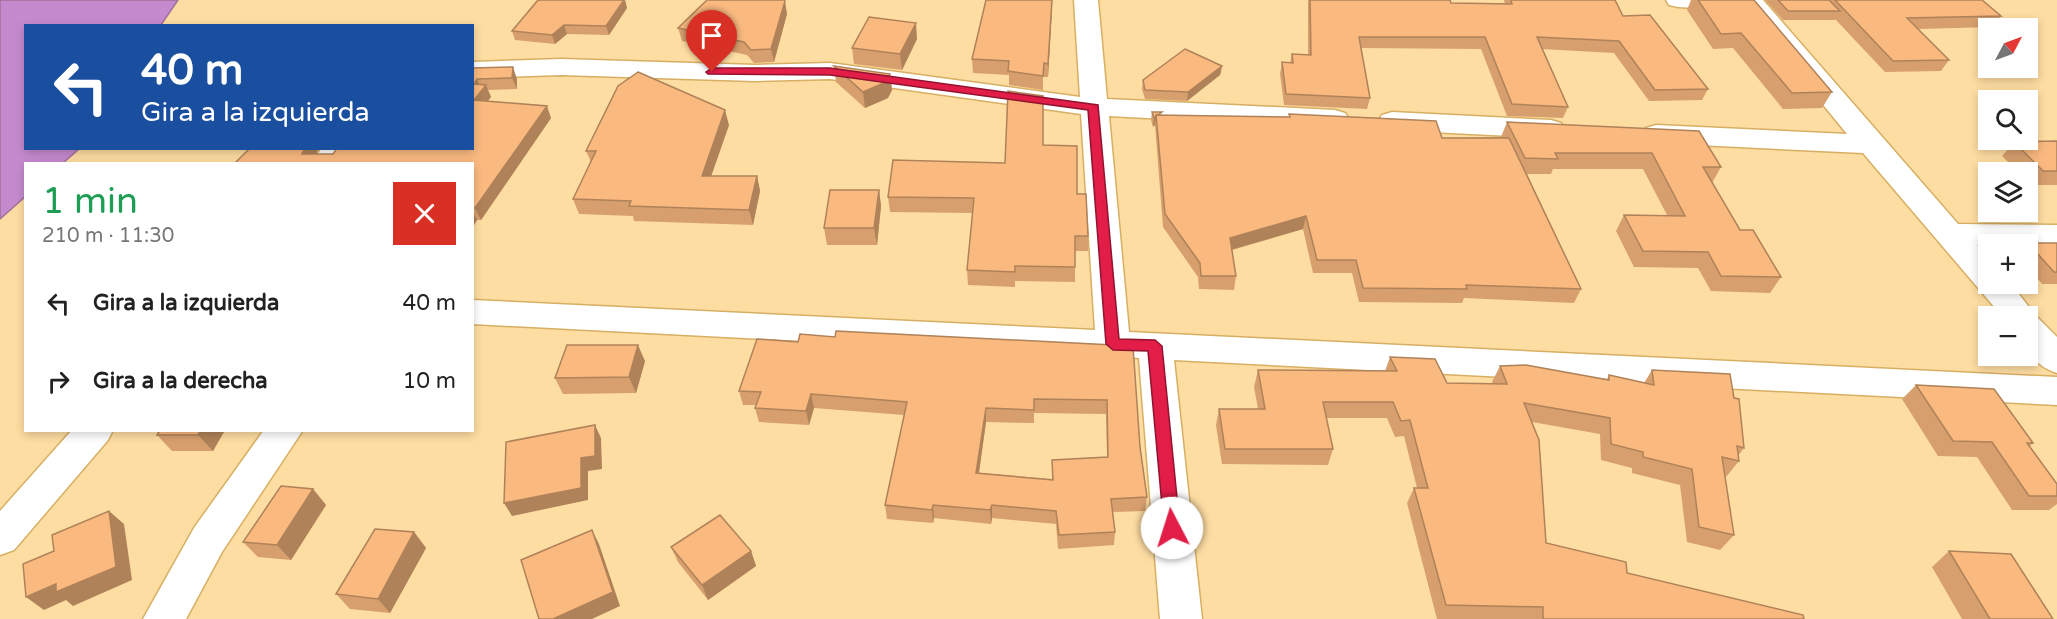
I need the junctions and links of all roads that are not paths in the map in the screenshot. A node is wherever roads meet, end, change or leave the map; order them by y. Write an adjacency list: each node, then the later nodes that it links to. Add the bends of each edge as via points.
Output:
1 (1085, 0): 5 (street)
2 (1678, 0): 3 (street)
3 (1751, 2): 8 (street)
4 (474, 70): 5 (street, via 561,67 755,73 830,71)
5 (1094, 107): 6 (street); 16 (street)
6 (1572, 130)
7 (1632, 133): 8 (street)
8 (1871, 144): 9 (street)
9 (1951, 234): 10 (street); 11 (street)
10 (2057, 236)
11 (1978, 266)
12 (2001, 294): 13 (street)
13 (2011, 306)
14 (474, 312): 16 (street)
15 (2038, 338): 18 (street)
16 (1113, 344): 17 (street)
17 (1155, 346): 19 (street); 24 (street)
18 (2057, 360)
19 (2057, 391)
20 (93, 432): 22 (street)
21 (284, 432): 23 (street, via 208,540)
22 (0, 537)
23 (164, 619)
24 (1180, 619)

